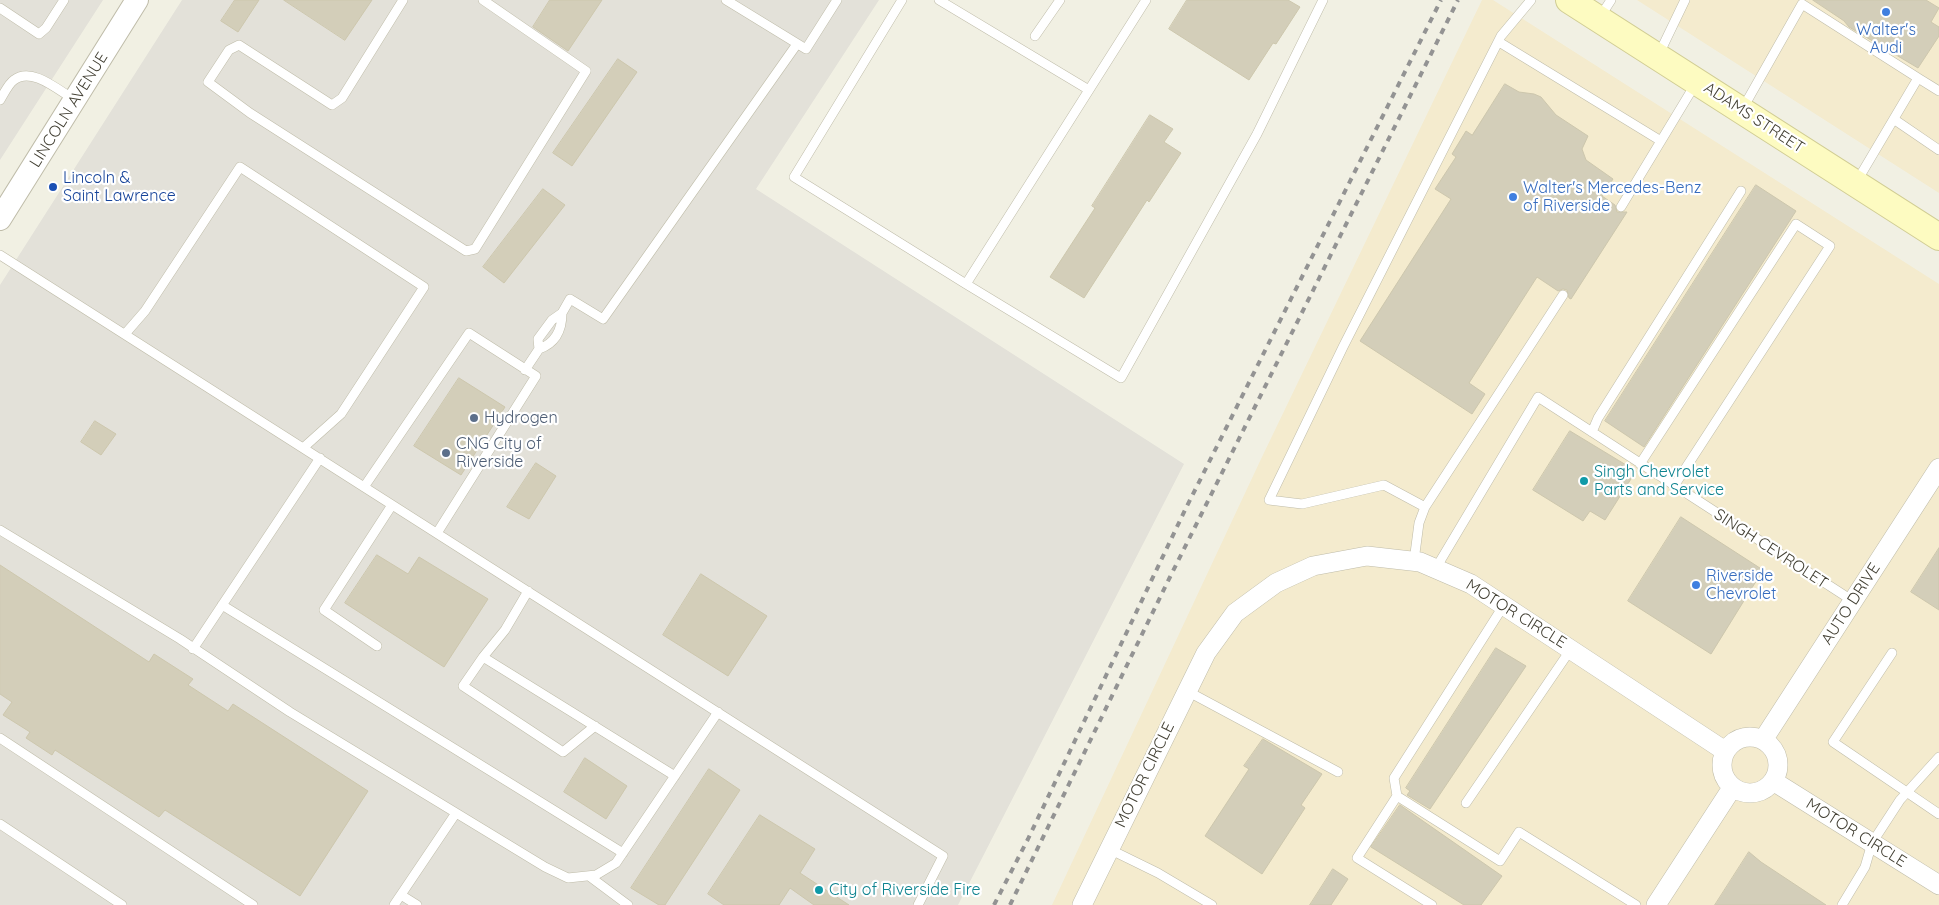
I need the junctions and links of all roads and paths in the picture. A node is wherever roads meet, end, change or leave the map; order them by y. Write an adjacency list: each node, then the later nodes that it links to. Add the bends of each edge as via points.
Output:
1 (64, 0): 15 (lane, via 39,34)
2 (137, 0): 26 (street, LINCOLN AVENUE)
3 (403, 0): 4 (lane, via 342,98 332,105 238,45 229,50 208,82 258,118 466,251 475,249 586,71)
4 (483, 0)
5 (726, 0): 19 (lane)
6 (837, 0): 19 (lane, via 806,50)
7 (902, 0): 37 (lane, via 794,177)
8 (939, 0): 23 (lane)
9 (1060, 0): 17 (lane)
10 (1146, 0): 23 (lane)
11 (1323, 0): 37 (lane, via 1257,134 1121,378)
12 (1530, 0): 18 (lane)
13 (1569, 0): 16 (main road, ADAMS STREET)
14 (1685, 0): 20 (lane)
15 (0, 8)
16 (1605, 10): 20 (main road, ADAMS STREET)
17 (1035, 36)
18 (1499, 42): 29 (lane); 49 (lane, via 1343,347 1269,500 1302,504 1384,485)
19 (797, 44): 40 (lane, via 602,319 570,299 538,339 540,349)
20 (1658, 56): 22 (main road, ADAMS STREET)
21 (1918, 78): 24 (lane); 27 (lane, via 1802,4); 28 (lane)
22 (1697, 82): 27 (main road, ADAMS STREET); 29 (lane)
23 (1089, 90): 37 (lane)
24 (1939, 91)
25 (0, 100): 26 (lane, via 13,80 24,75 36,77)
26 (75, 100): 34 (street, LINCOLN AVENUE)
27 (1742, 110): 31 (main road, ADAMS STREET)
28 (1894, 120): 30 (lane); 31 (lane)
29 (1661, 141): 33 (lane)
30 (1939, 150)
31 (1856, 184): 35 (main road, ADAMS STREET)
32 (1741, 191): 41 (lane)
33 (1621, 206)
34 (0, 219)
35 (1939, 237)
36 (0, 255): 39 (lane)
37 (966, 284)
38 (1563, 295): 49 (lane)
39 (125, 334): 42 (lane); 42 (lane, via 145,311 240,167 424,287 341,414)
40 (525, 370): 47 (lane, via 469,333); 51 (lane, via 536,376)
41 (1592, 432): 44 (lane, SINGH CEVROLET); 53 (lane, SINGH CEVROLET, via 1538,397)
42 (303, 448): 43 (lane)
43 (320, 458): 47 (lane); 56 (lane)
44 (1640, 464): 46 (lane, SINGH CEVROLET); 46 (lane, via 1796,224 1830,246)
45 (1939, 468): 55 (street, AUTO DRIVE)
46 (1674, 486): 55 (lane, SINGH CEVROLET)
47 (364, 487): 48 (lane)
48 (392, 505): 51 (lane); 58 (lane, via 324,610)
49 (1425, 507): 52 (lane, via 1419,523)
50 (0, 530): 59 (lane)
51 (437, 533): 54 (lane)
52 (1414, 561): 53 (street, MOTOR CIRCLE); 63 (street, MOTOR CIRCLE, via 1367,556 1313,566 1276,583 1235,613 1206,653)
53 (1436, 568): 57 (street, MOTOR CIRCLE, via 1471,584)
54 (528, 591): 62 (lane, via 505,630); 64 (lane)
55 (1853, 601): 67 (street, AUTO DRIVE)
56 (222, 605): 59 (lane); 82 (lane)
57 (1504, 605): 60 (street, MOTOR CIRCLE); 75 (lane, via 1394,778)
58 (377, 646)
59 (193, 649): 77 (lane)
60 (1571, 649): 68 (street, MOTOR CIRCLE); 76 (lane)
61 (1892, 653): 74 (lane, via 1833,742)
62 (483, 657): 65 (lane); 65 (lane, via 463,686 563,752)
63 (1187, 690): 70 (lane); 81 (street, MOTOR CIRCLE)
64 (718, 712): 71 (lane); 91 (lane, via 943,856)
65 (595, 726): 71 (lane)
66 (0, 738): 87 (lane)
67 (1763, 740): 68 (street, via 1755,737 1738,739); 72 (street, via 1776,754 1777,773)
68 (1725, 751): 73 (street, via 1723,774)
69 (1939, 757): 74 (lane)
70 (1338, 772)
71 (675, 776): 82 (lane)
72 (1773, 781): 73 (street, via 1759,792); 80 (street, MOTOR CIRCLE)
73 (1732, 788): 96 (street)
74 (1906, 794): 78 (lane); 80 (lane)
75 (1396, 796): 94 (lane, via 1357,858); 95 (lane, via 1500,861 1519,832)
76 (1466, 803)
77 (456, 813): 83 (lane, via 568,878); 85 (lane)
78 (1939, 814)
79 (0, 824): 86 (lane)
80 (1872, 843): 84 (street, MOTOR CIRCLE); 97 (lane, via 1866,867)
81 (1109, 849): 92 (street, MOTOR CIRCLE); 93 (lane)
82 (623, 853): 83 (lane, via 616,863)
83 (589, 876): 90 (lane)
84 (1939, 885)
85 (401, 895): 88 (lane); 89 (lane)
86 (122, 905)
87 (252, 905)
88 (394, 905)
89 (417, 905)
90 (628, 905)
91 (918, 905)
92 (1082, 905)
93 (1212, 905)
94 (1432, 905)
95 (1636, 905)
96 (1656, 905)
97 (1842, 905)

